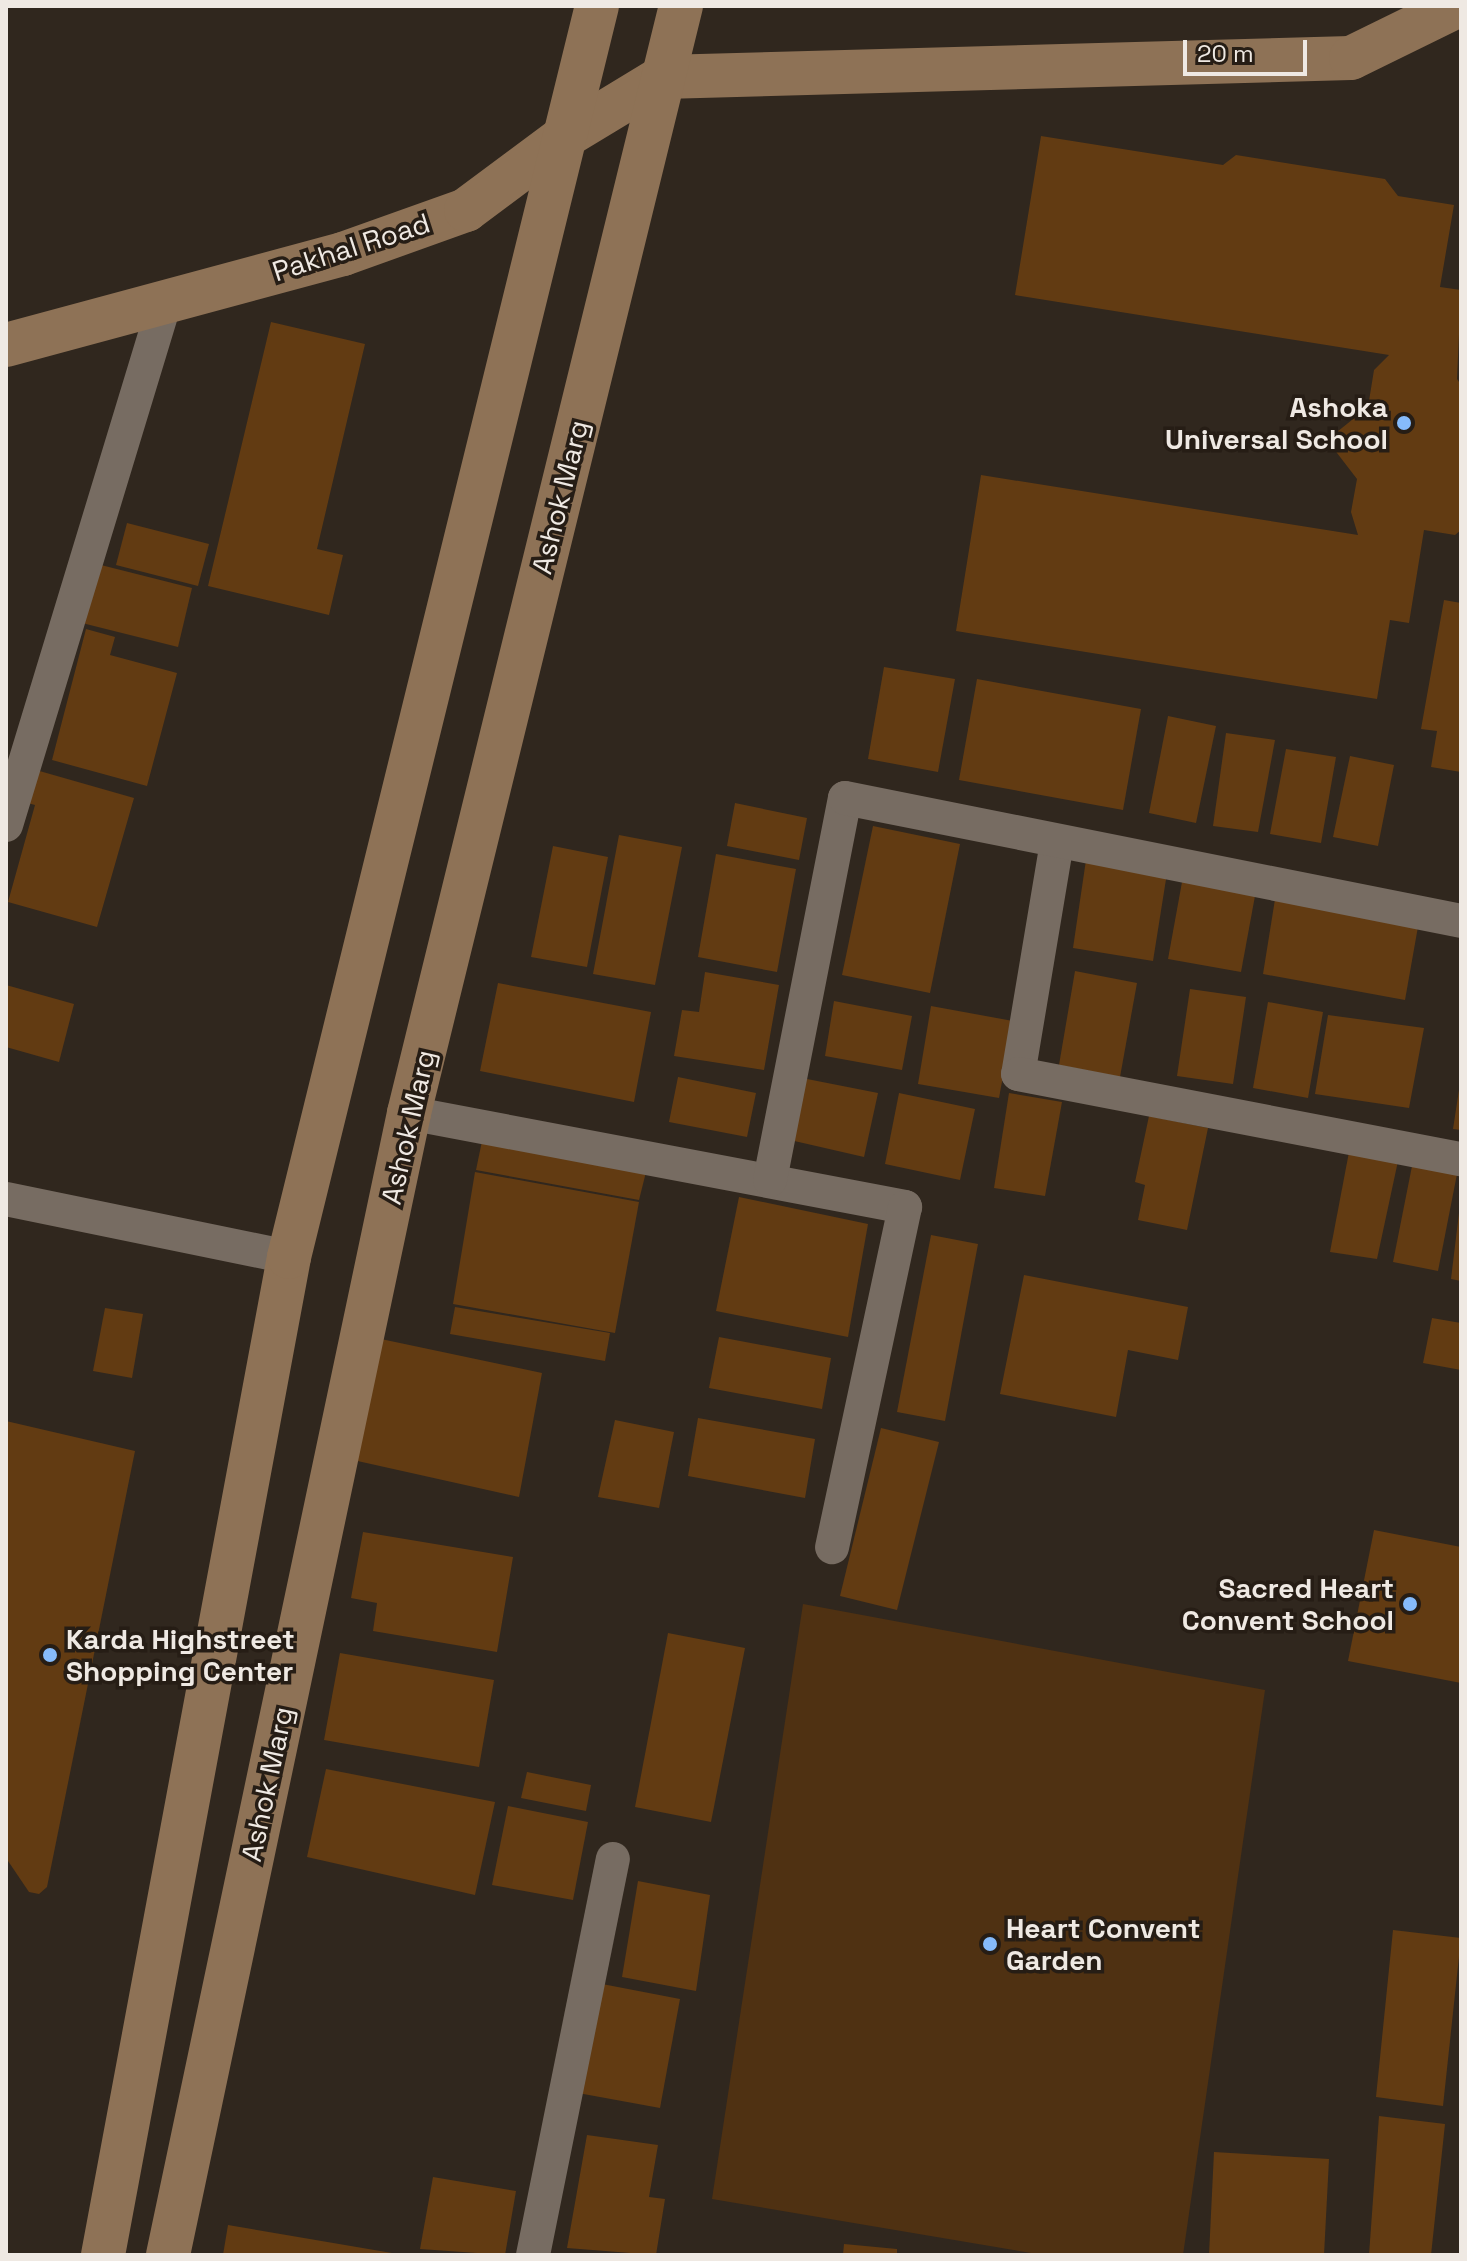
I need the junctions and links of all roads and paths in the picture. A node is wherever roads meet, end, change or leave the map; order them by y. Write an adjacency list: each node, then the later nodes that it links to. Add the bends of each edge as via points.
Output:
1 (597, 6): 5 (street)
2 (681, 6): 4 (street, Ashok Marg)
3 (1442, 10): 4 (street, via 1351,58)
4 (663, 77): 5 (street, Pakhal Road); 11 (street, Ashok Marg)
5 (564, 137): 6 (street, Pakhal Road, via 466,210 343,254); 15 (street)
6 (165, 302): 7 (street, Pakhal Road); 8 (street)
7 (6, 345)
8 (6, 825)
9 (1057, 842): 10 (street); 12 (street, via 1018,1074); 13 (street, via 845,798)
10 (1461, 921)
11 (409, 1113): 13 (street); 19 (street, Ashok Marg)
12 (1461, 1159)
13 (770, 1180): 16 (street, via 905,1207)
14 (6, 1199): 15 (street)
15 (289, 1257): 18 (street)
16 (832, 1547)
17 (613, 1859): 20 (street)
18 (103, 2255)
19 (168, 2255)
20 (533, 2255)

